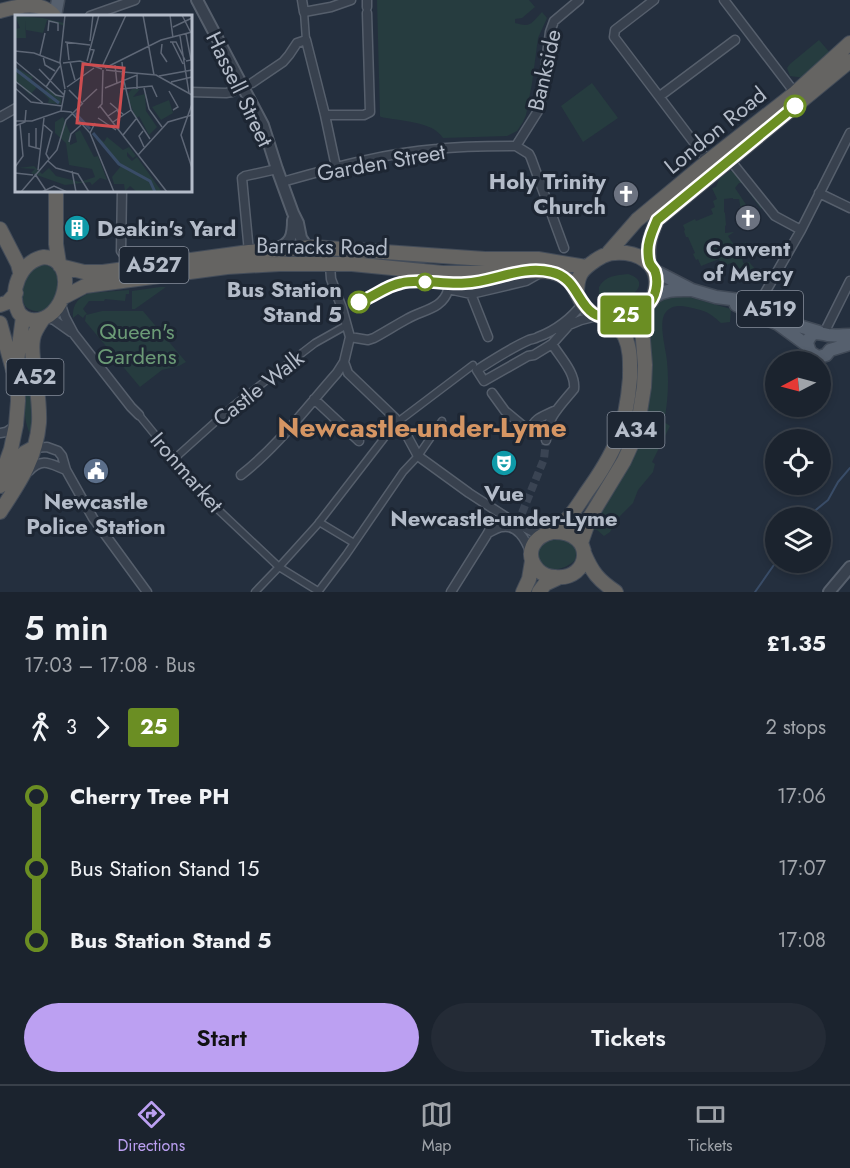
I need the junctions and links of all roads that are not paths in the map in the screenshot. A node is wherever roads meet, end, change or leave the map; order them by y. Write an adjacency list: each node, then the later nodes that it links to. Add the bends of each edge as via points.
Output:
1 (135, 0): 12 (street)
2 (197, 0): 18 (street, Hassell Street)
3 (302, 0): 11 (street)
4 (351, 0): 11 (street)
5 (579, 0): 26 (street, Bankside, via 554,21 538,111)
6 (654, 0): 21 (street, via 613,31 616,41)
7 (724, 0): 20 (street)
8 (367, 6): 23 (street, via 370,112)
9 (51, 8): 10 (highway, via 26,5)
10 (0, 11)
11 (304, 12): 13 (street)
12 (93, 15)
13 (306, 40): 17 (street, via 297,43 283,62); 23 (street)
14 (735, 40): 21 (street)
15 (850, 43): 20 (highway, London Road)
16 (850, 61): 27 (highway, London Road / A34)
17 (252, 82): 18 (street)
18 (242, 88): 19 (street, via 232,92); 30 (street, Hassell Street, via 262,125)
19 (192, 92)
20 (795, 93): 28 (highway, London Road)
21 (660, 96): 28 (street)
22 (15, 109): 24 (street)
23 (325, 115): 29 (street)
24 (0, 117)
25 (850, 133): 34 (street)
26 (516, 146): 29 (street, Garden Street, via 438,148); 41 (street, via 531,158 561,226)
27 (730, 160): 38 (street, via 775,216); 49 (highway, London Road / A34, via 657,220 649,237)
28 (708, 161): 44 (highway, London Road, via 637,220)
29 (336, 167): 31 (street, Garden Street)
30 (277, 169): 31 (street, Hassell Street); 43 (street, via 242,178)
31 (282, 182): 36 (street, Hassell Street)
32 (56, 192): 46 (highway)
33 (122, 192): 45 (street, via 121,251)
34 (819, 193): 35 (street); 38 (street)
35 (850, 208)
36 (293, 213): 39 (street, Hassell Street, via 301,238); 42 (street, Hassell Street, via 290,240)
37 (0, 229): 51 (highway)
38 (801, 230): 62 (street)
39 (310, 247): 40 (highway, Barracks Road / A527); 42 (highway, Barracks Road / A527)
40 (329, 248): 47 (highway); 48 (highway, Barracks Road / A527, via 538,259)
41 (564, 248)
42 (275, 249): 43 (highway, Barracks Road / A527)
43 (249, 252): 45 (highway, Barracks Road / A527)
44 (609, 252): 48 (highway); 49 (highway, via 642,257)
45 (130, 263): 46 (highway, Barracks Road / A527, via 103,272 84,272)
46 (60, 264): 51 (highway, via 48,257 36,258); 60 (highway, via 65,285)
47 (330, 265): 52 (highway, Barracks Road / A527); 60 (highway, Barracks Road / A527, via 254,265 198,271 84,286); 69 (street)
48 (586, 267): 59 (highway, via 579,277)
49 (652, 267): 55 (main road, A519); 61 (highway, A34, via 656,287)
50 (544, 271): 52 (highway, Barracks Road / A527); 57 (street, via 526,281); 59 (highway, Barracks Road / A527, via 568,279)
51 (20, 272): 56 (highway)
52 (443, 273): 54 (street)
53 (850, 281): 70 (street)
54 (448, 289): 57 (street); 73 (street, via 438,305 374,338)
55 (692, 290): 58 (main road, A519); 61 (main road, A519, via 668,290)
56 (16, 293): 63 (highway); 65 (highway)
57 (471, 294): 74 (street)
58 (716, 297): 62 (main road, A519); 77 (main road, A519, via 778,324)
59 (580, 299): 66 (highway, A34); 75 (street, via 574,314 562,324 477,370 484,381)
60 (61, 300): 67 (highway); 71 (street, Ironmarket)
61 (650, 302): 66 (highway, via 631,314); 108 (highway, A34, via 643,315 645,376 634,439 590,517)
62 (758, 304): 70 (main road, A519, via 799,326)
63 (0, 305)
64 (0, 316): 65 (highway)
65 (22, 317): 67 (highway); 81 (highway, A52)
66 (604, 317): 75 (street, via 569,325); 106 (highway, A34, via 625,337 629,356 625,417 607,462 568,519)
67 (45, 318): 71 (street, Ironmarket); 92 (highway, A52, via 32,341)
68 (0, 323): 81 (highway, A52)
69 (347, 325): 73 (street); 95 (street, Castle Walk, via 315,343 233,406)
70 (823, 333): 72 (main road, A519); 77 (main road, A519, via 810,337); 78 (main road, A519, via 831,342)
71 (74, 334): 85 (street, Ironmarket)
72 (850, 335)
73 (350, 337): 79 (street)
74 (488, 337)
75 (552, 344): 84 (street, via 575,384)
76 (850, 344): 78 (main road, A519)
77 (808, 346): 78 (main road, A519, via 818,357)
78 (830, 350)
79 (344, 362): 83 (street); 88 (street, via 348,373)
80 (473, 365): 88 (street)
81 (17, 386): 86 (highway, A52)
82 (489, 389): 84 (street, via 505,411 528,430 543,415)
83 (314, 399): 91 (street); 97 (street, via 280,439)
84 (555, 411): 90 (street)
85 (139, 415): 95 (street, Ironmarket)
86 (17, 420): 89 (street); 92 (highway); 93 (highway, A52)
87 (442, 421): 94 (street)
88 (398, 422): 94 (street); 104 (street)
89 (0, 435): 93 (street)
90 (546, 440)
91 (359, 441)
92 (40, 444): 96 (street, via 58,451); 96 (street, via 39,455); 98 (highway, A52); 100 (highway, via 24,453 9,480)
93 (11, 449): 99 (highway, A52)
94 (421, 458): 103 (street); 107 (street, via 403,472)
95 (174, 459): 110 (street, Ironmarket, via 209,501)
96 (66, 470): 98 (street, via 42,462); 114 (street, via 93,518)
97 (241, 475)
98 (23, 476): 101 (highway, A52)
99 (0, 480)
100 (0, 486)
101 (0, 513)
102 (522, 513): 103 (street)
103 (514, 521): 105 (street, via 497,520); 106 (street, via 535,533)
104 (318, 523): 107 (street); 110 (street)
105 (488, 533): 109 (street, via 511,527 525,538); 117 (street)
106 (549, 533): 108 (highway, via 571,534); 109 (highway, via 532,546)
107 (354, 543): 116 (street)
108 (583, 548): 112 (highway, via 580,569); 113 (highway)
109 (532, 558): 112 (highway, via 540,572); 118 (highway)
110 (279, 567): 115 (street); 116 (street, Ironmarket)
111 (850, 567): 121 (street)
112 (563, 577): 113 (highway, via 581,575); 119 (highway, via 545,584)
113 (599, 580): 120 (highway)
114 (147, 592)
115 (255, 592)
116 (318, 592)
117 (450, 592)
118 (523, 592)
119 (539, 592)
120 (616, 592)
121 (829, 592)

